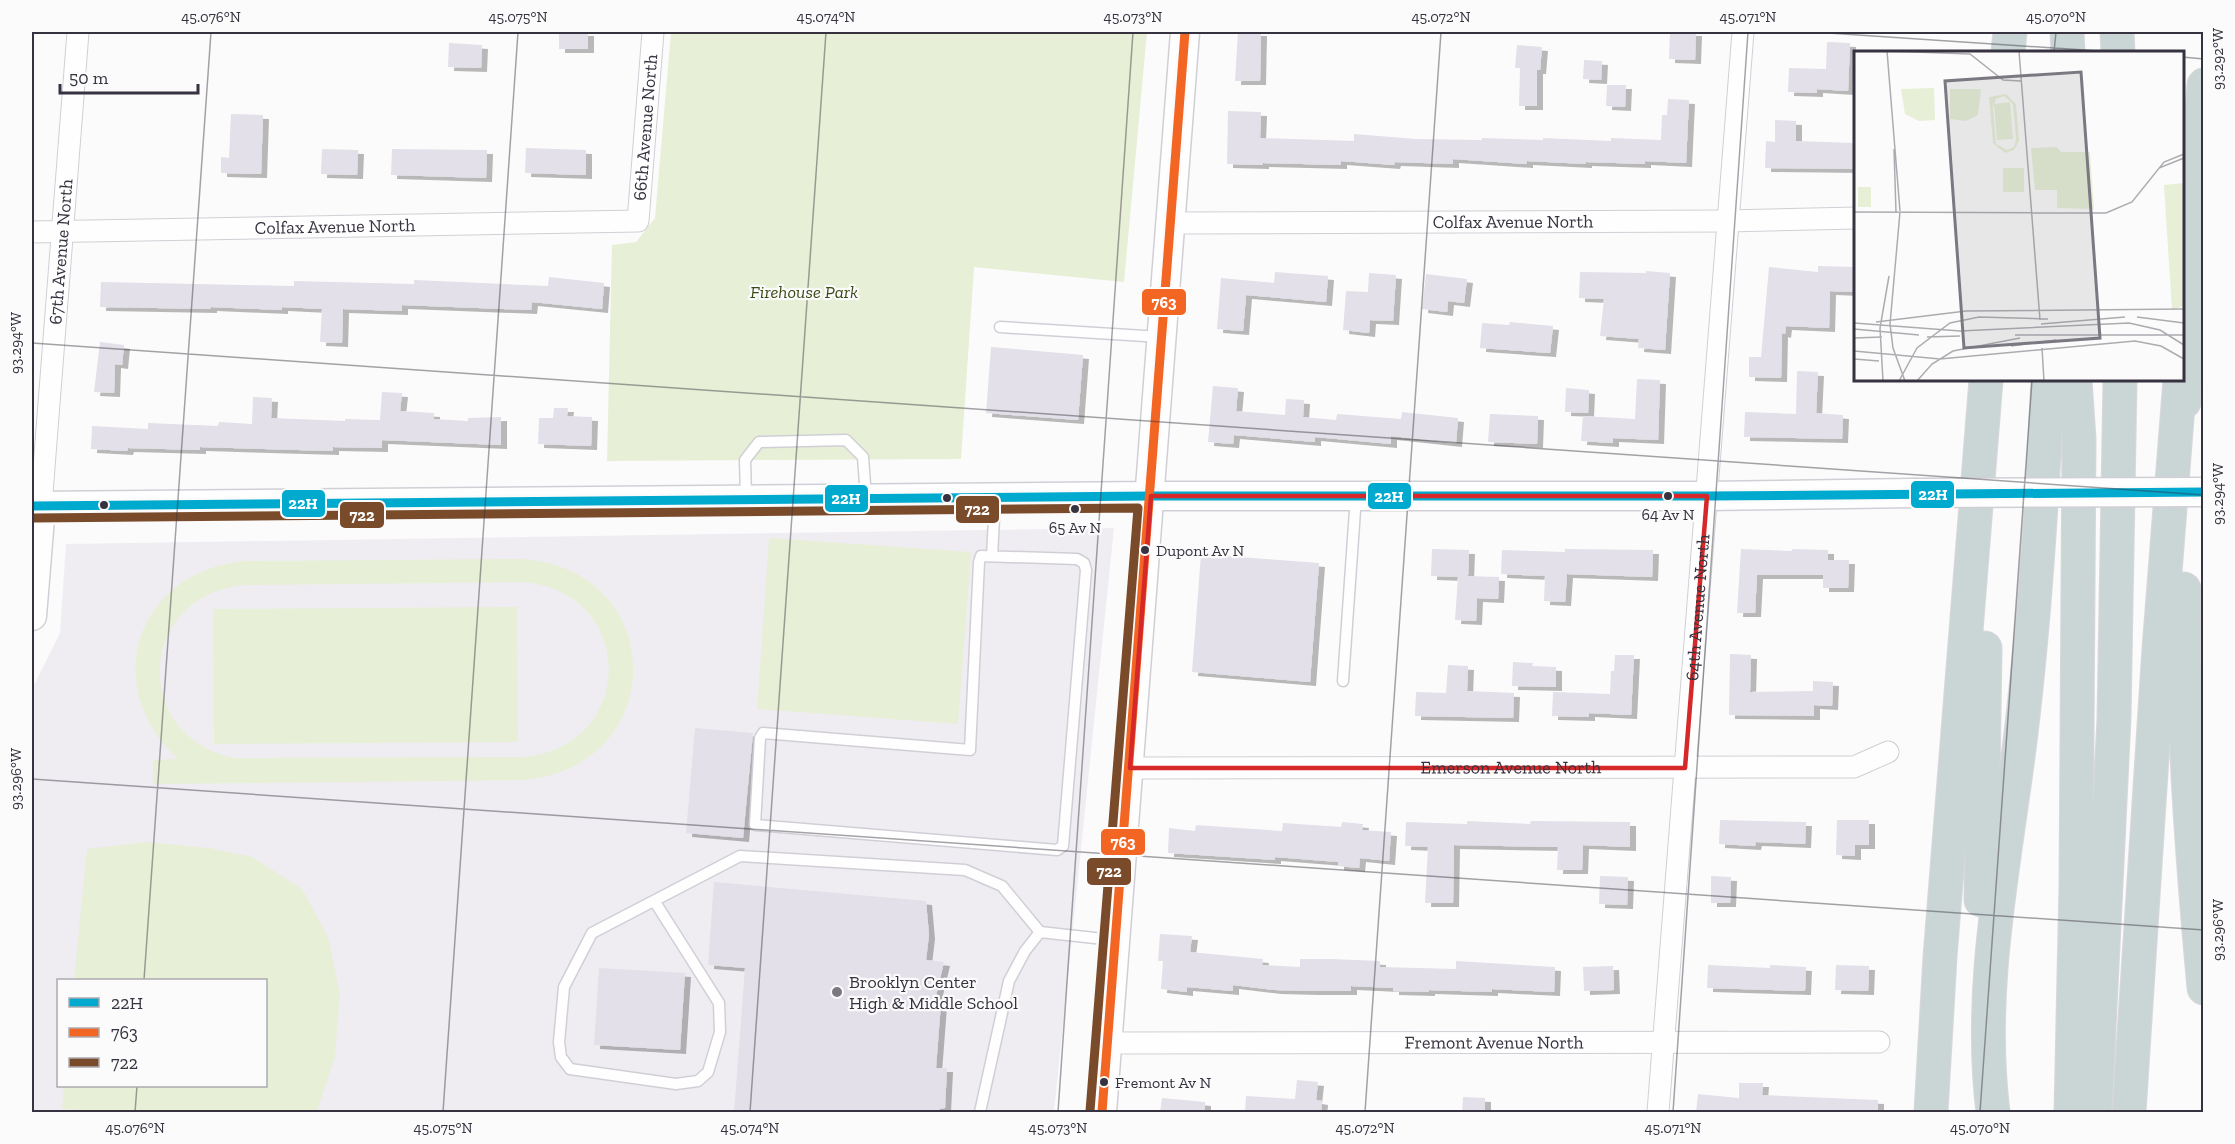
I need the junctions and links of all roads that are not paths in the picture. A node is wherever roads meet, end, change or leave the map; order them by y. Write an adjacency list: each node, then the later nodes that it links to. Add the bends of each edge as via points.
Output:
1 (78, 32): 16 (street, 67th Avenue North)
2 (653, 32): 13 (street, 66th Avenue North)
3 (1185, 32): 15 (street)
4 (1743, 32): 14 (street, 64th Avenue North)
5 (2010, 32): 8 (highway)
6 (2067, 32): 9 (highway)
7 (2117, 32): 10 (highway)
8 (2008, 51)
9 (2067, 51)
10 (2118, 51)
11 (2204, 85): 20 (highway)
12 (1854, 218): 14 (street, Colfax Avenue North)
13 (638, 221): 16 (street, Colfax Avenue North)
14 (1728, 221): 15 (street, Colfax Avenue North); 30 (street, 64th Avenue North)
15 (1171, 223): 19 (street)
16 (62, 231): 17 (street, Colfax Avenue North); 34 (street, 67th Avenue North)
17 (32, 232)
18 (1000, 327): 19 (lane)
19 (1162, 337): 28 (street)
20 (2184, 338): 45 (highway, via 2185,706)
21 (1986, 381): 53 (highway)
22 (1994, 381): 49 (highway, via 1981,839 1982,1003)
23 (2048, 381): 49 (highway, via 2035,606 1990,971)
24 (2075, 381): 54 (highway, via 2079,439)
25 (2120, 381): 55 (highway, via 2114,708)
26 (2180, 381): 44 (highway)
27 (2204, 492): 30 (street, bridge)
28 (1151, 495): 29 (street); 31 (street); 39 (street)
29 (1356, 496): 30 (street); 37 (lane)
30 (1707, 496): 40 (street, 64th Avenue North)
31 (995, 497): 32 (street); 35 (lane)
32 (866, 498): 33 (street); 33 (lane, via 863,457 846,440 759,442 745,460)
33 (746, 500): 34 (street)
34 (36, 506): 36 (street, 67th Avenue North)
35 (992, 556): 35 (lane, via 981,556 979,562 970,750 763,733 755,825 1057,850 1063,846 1086,570 1084,562 1077,559)
36 (32, 616)
37 (1343, 681)
38 (1888, 752): 40 (street, Emerson Avenue North, via 1854,767)
39 (1130, 768): 40 (street, Emerson Avenue North); 43 (street)
40 (1685, 768): 46 (street, 64th Avenue North)
41 (655, 902): 41 (lane, via 592,933 573,968 564,987 559,1042 561,1057 570,1069 676,1084 698,1080 708,1072 720,1032 719,1003); 42 (lane, via 741,856 965,870 1002,886)
42 (1040, 932): 43 (lane); 50 (lane, via 1024,951 1009,981)
43 (1116, 941): 48 (street)
44 (2139, 977): 56 (highway); 57 (highway)
45 (2204, 988)
46 (1663, 1042): 47 (street, Fremont Avenue North); 48 (street, Fremont Avenue North); 52 (street, 64th Avenue North)
47 (1879, 1042)
48 (1108, 1043): 51 (street)
49 (1991, 1097)
50 (980, 1113)
51 (1102, 1113)
52 (1658, 1113)
53 (1930, 1113)
54 (2071, 1113)
55 (2094, 1113)
56 (2129, 1113)
57 (2134, 1113)

